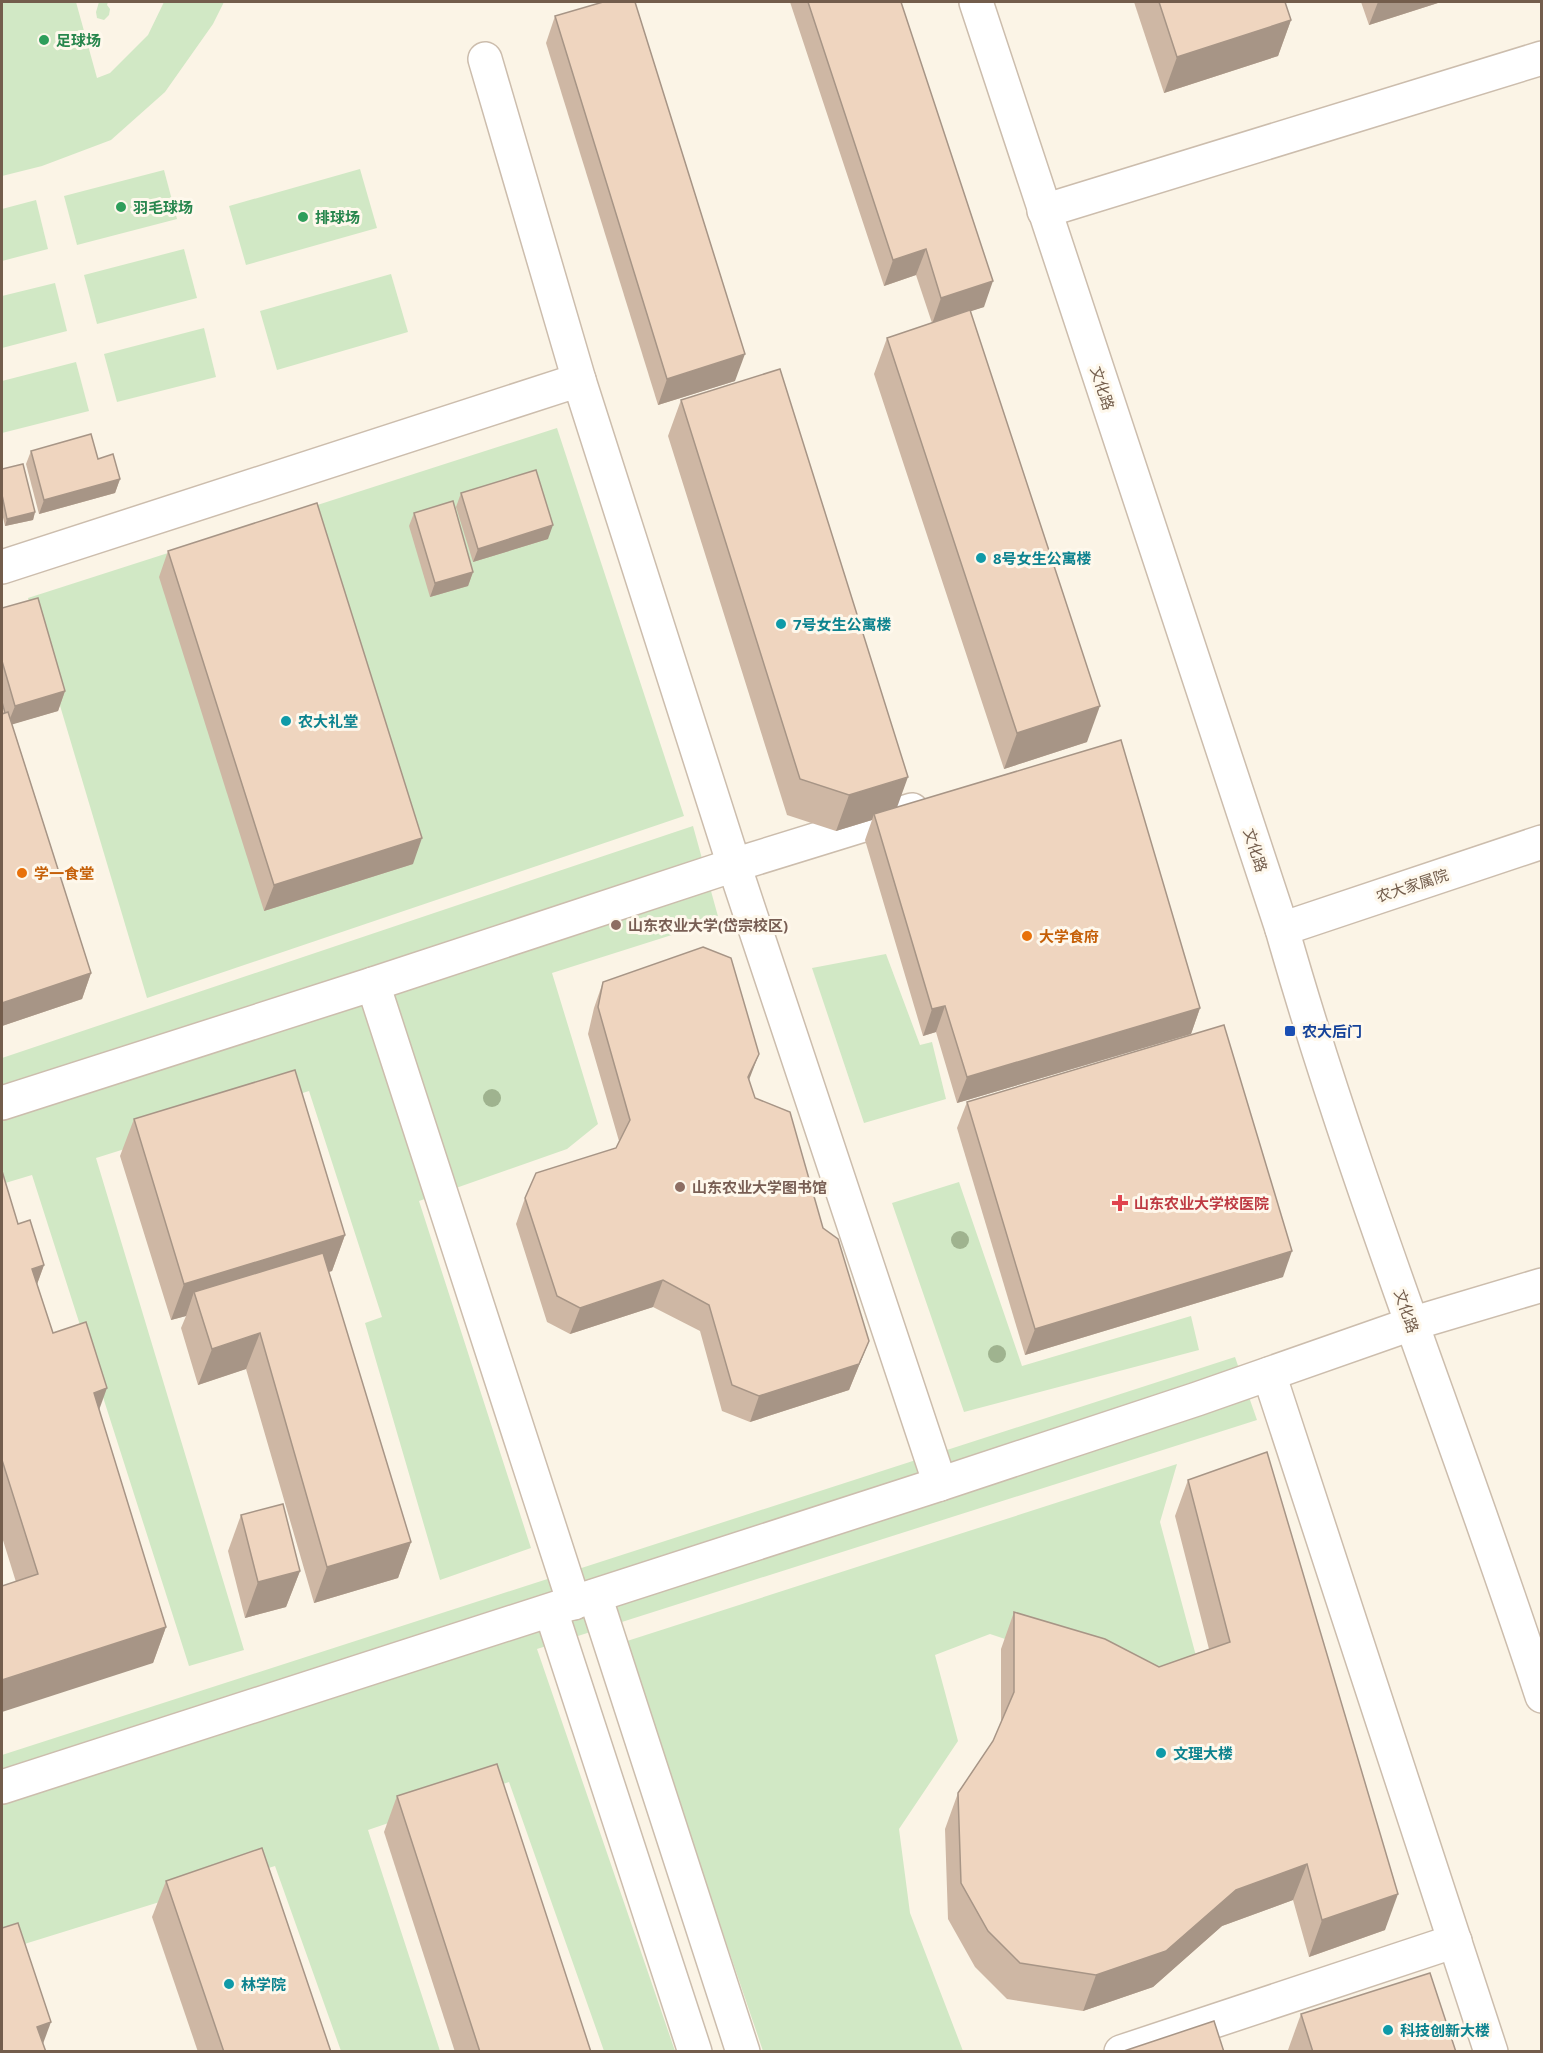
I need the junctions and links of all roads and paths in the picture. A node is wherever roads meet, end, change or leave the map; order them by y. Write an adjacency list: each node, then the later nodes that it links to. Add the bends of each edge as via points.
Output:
1 (976, 2): 4 (street, 文化路)
2 (1542, 58): 4 (street)
3 (485, 59): 5 (street)
4 (1044, 211): 10 (street, 文化路)
5 (579, 380): 6 (street); 9 (street)
6 (2, 567)
7 (938, 802): 9 (street)
8 (1542, 842): 10 (street, 农大家属院)
9 (734, 865): 11 (street); 16 (street)
10 (1282, 929): 14 (street, 文化路, via 1310,1026)
11 (373, 984): 12 (street); 17 (street)
12 (2, 1103)
13 (1542, 1285): 14 (street)
14 (1411, 1324): 15 (street); 18 (street, 文化路)
15 (1269, 1374): 16 (street); 20 (street)
16 (940, 1484): 17 (street)
17 (573, 1603): 19 (street); 21 (street); 22 (street)
18 (1542, 1696)
19 (2, 1787)
20 (1455, 1941): 23 (street); 24 (street)
21 (695, 2052)
22 (743, 2052)
23 (1120, 2052)
24 (1491, 2052)

